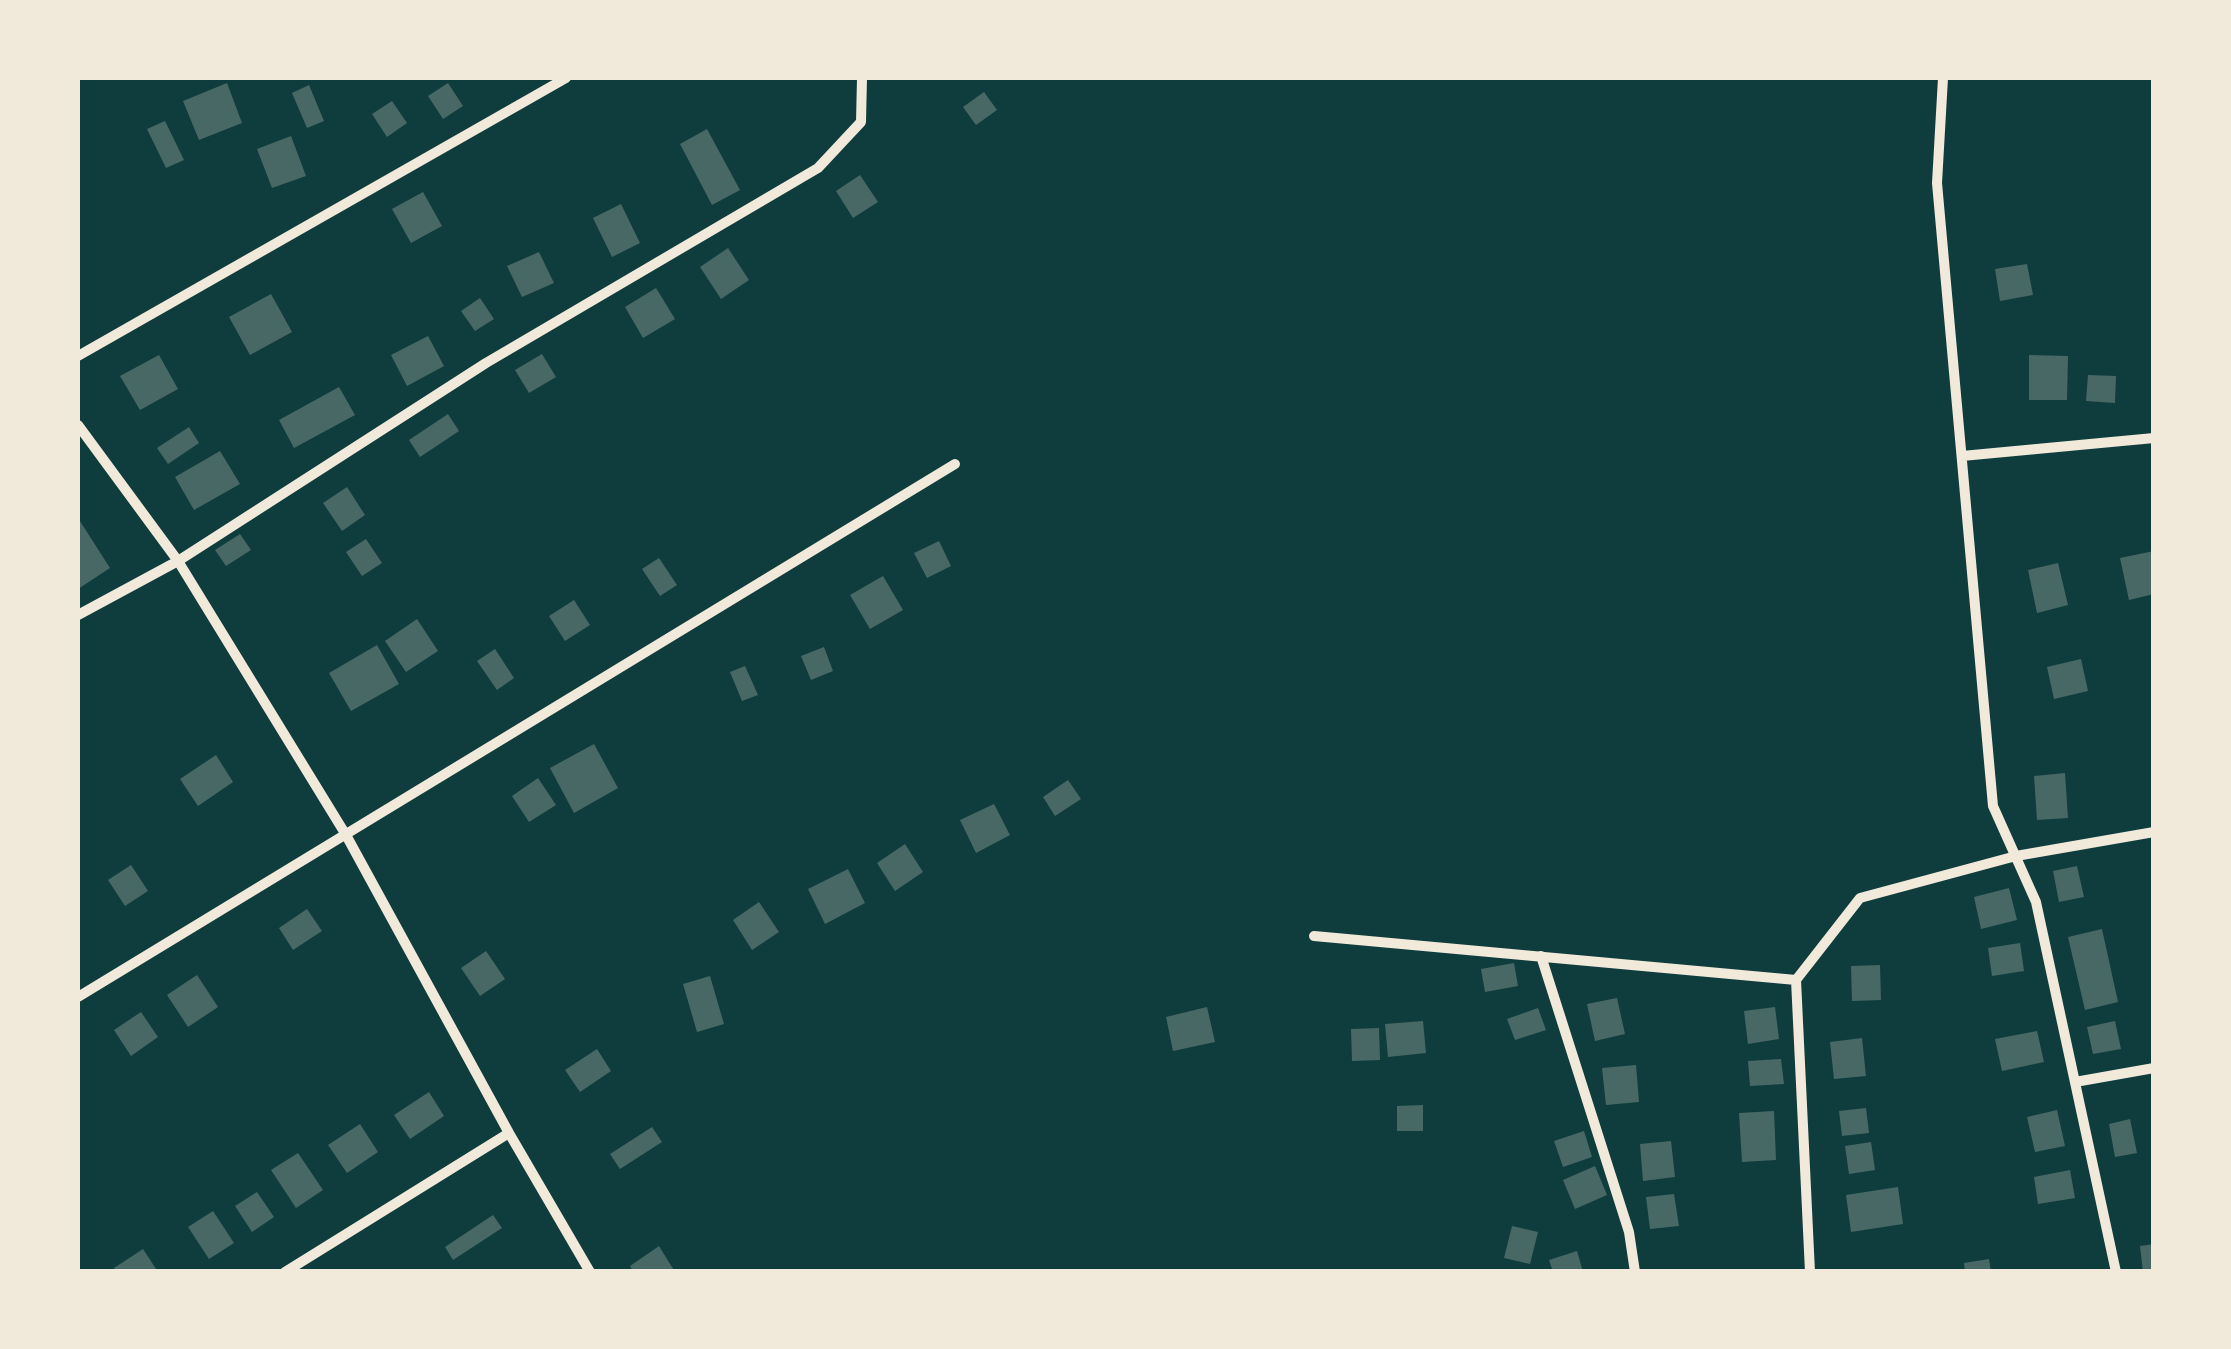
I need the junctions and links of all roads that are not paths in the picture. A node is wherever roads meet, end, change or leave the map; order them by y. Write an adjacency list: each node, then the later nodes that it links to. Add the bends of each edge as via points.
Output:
1 (566, 78): 4 (street)
2 (862, 78): 9 (street, via 861,122 818,168 486,363)
3 (1943, 78): 7 (street, via 1937,184)
4 (78, 356)
5 (78, 425): 9 (street)
6 (2154, 438): 7 (street)
7 (1962, 456): 13 (street, via 1993,806)
8 (955, 464): 12 (street)
9 (178, 561): 10 (street); 12 (street)
10 (78, 615)
11 (2154, 832): 13 (street)
12 (346, 835): 17 (street); 20 (street)
13 (2016, 856): 16 (street, via 1860,898); 19 (street, via 2036,902)
14 (1314, 936): 15 (street)
15 (1541, 956): 16 (street); 23 (street, via 1629,1232)
16 (1796, 980): 24 (street)
17 (78, 997)
18 (2154, 1068): 19 (street)
19 (2075, 1082): 25 (street)
20 (509, 1133): 21 (street); 22 (street)
21 (284, 1272)
22 (590, 1272)
23 (1635, 1272)
24 (1810, 1272)
25 (2116, 1272)

